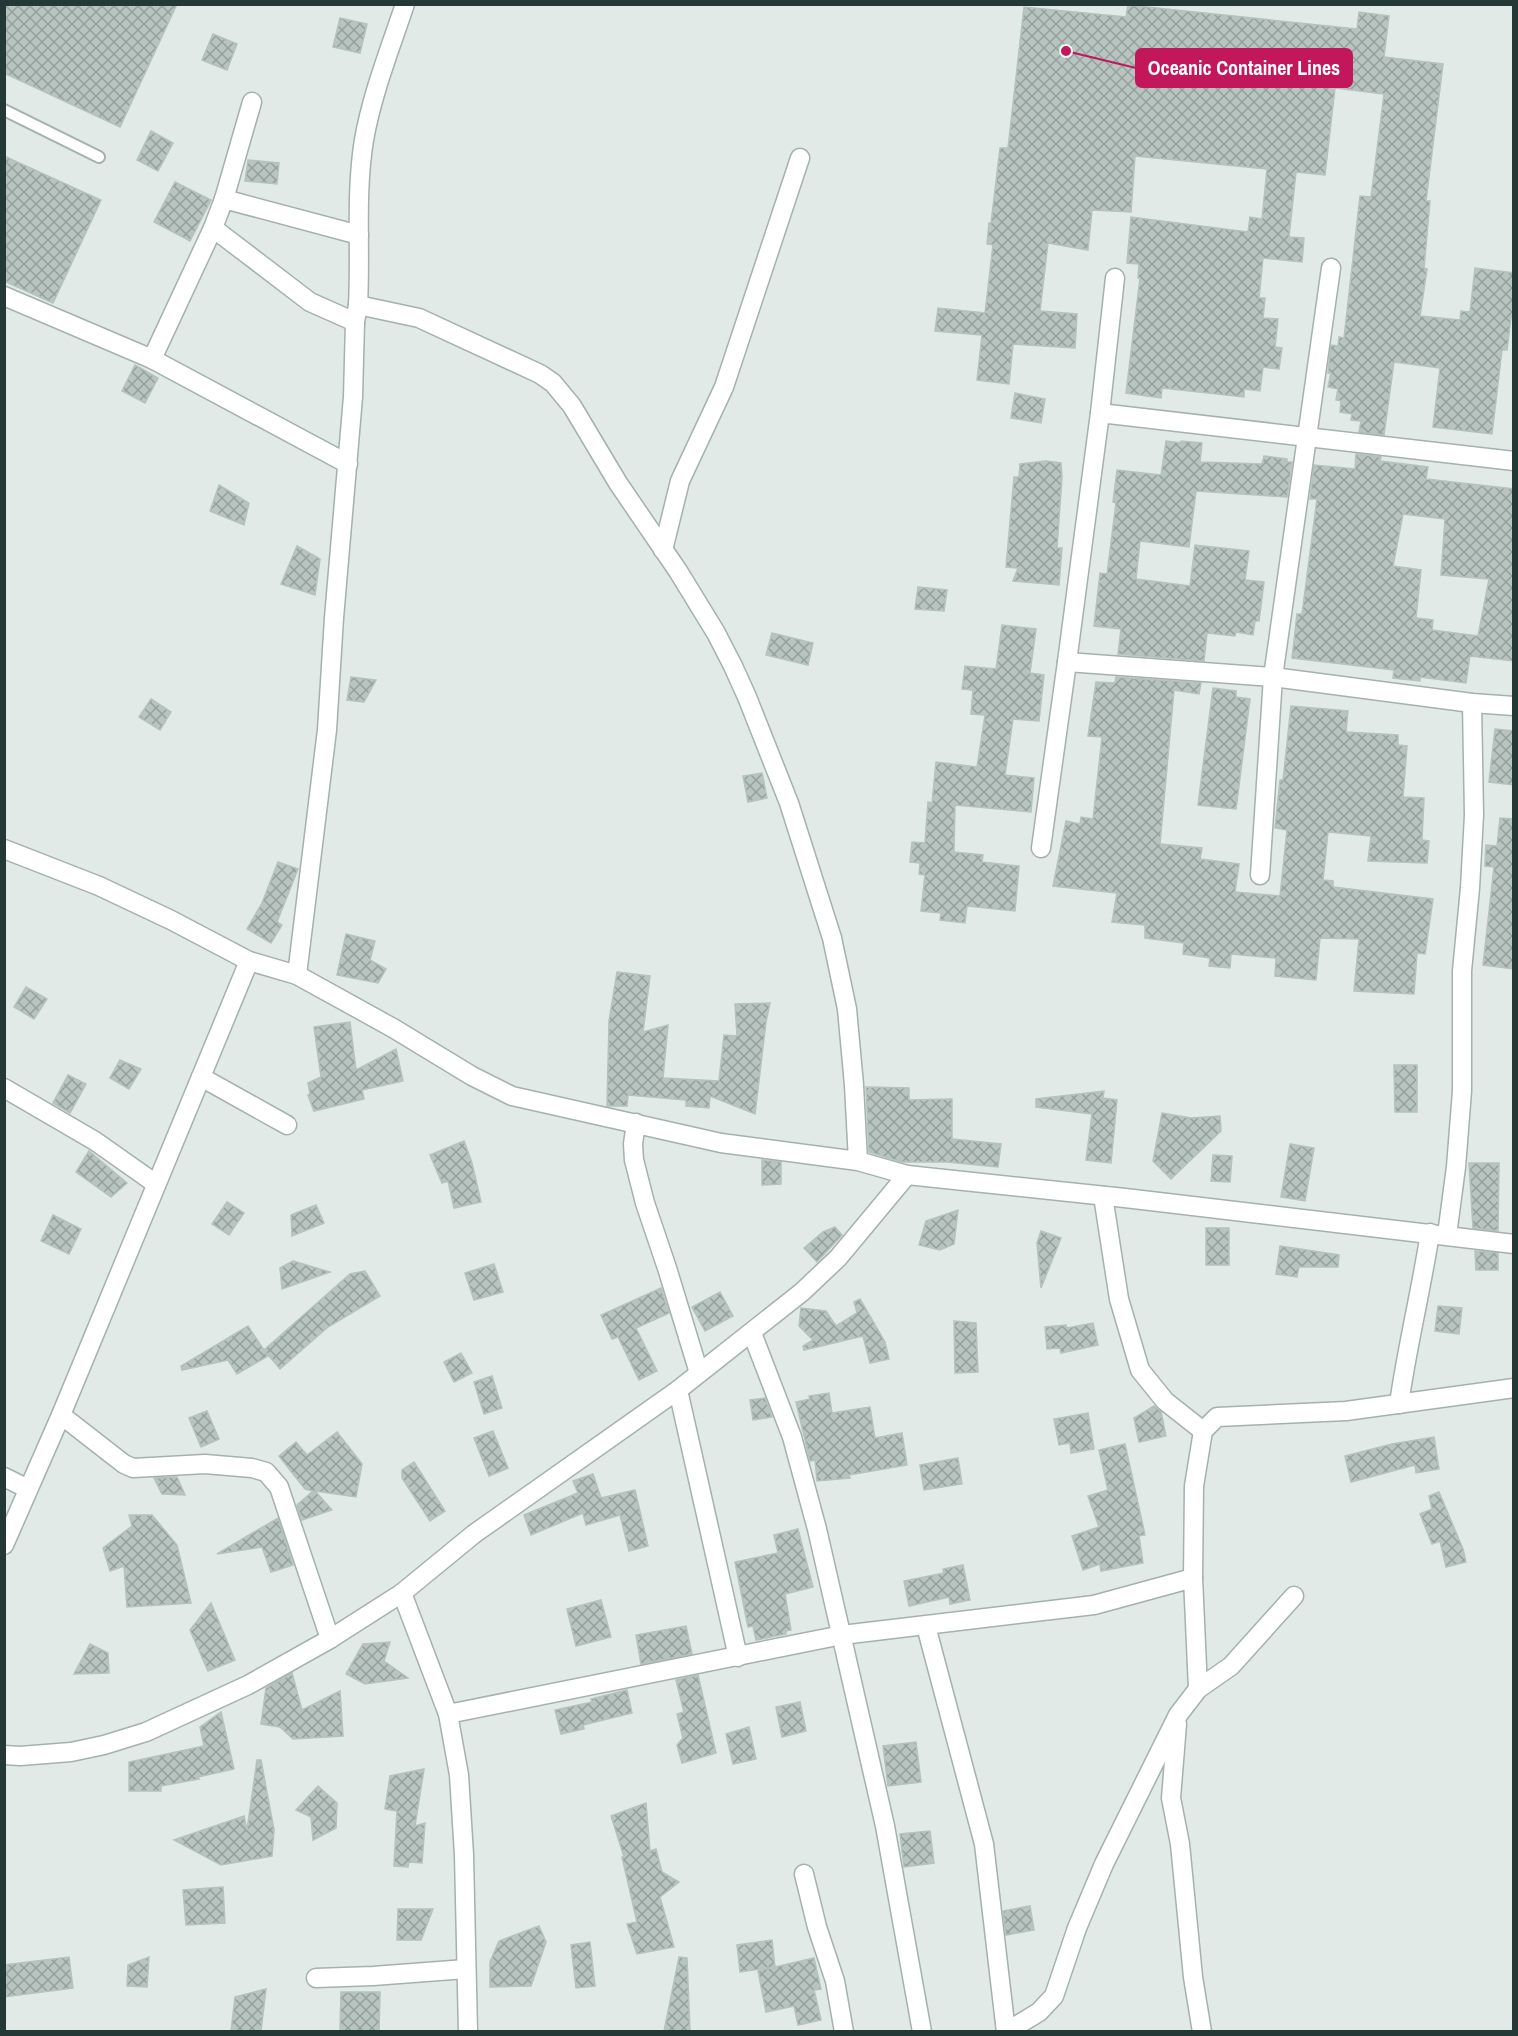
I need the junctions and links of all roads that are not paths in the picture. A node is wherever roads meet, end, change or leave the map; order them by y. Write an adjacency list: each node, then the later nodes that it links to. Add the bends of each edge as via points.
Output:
1 (405, 4): 8 (street, via 364,139)
2 (252, 102): 6 (street)
3 (4, 110): 4 (lane)
4 (99, 157)
5 (800, 158): 18 (street, via 724,387 680,481)
6 (224, 199): 7 (street); 8 (street)
7 (213, 228): 12 (street, via 309,302); 13 (street)
8 (359, 235): 12 (street)
9 (1331, 268): 15 (street)
10 (1115, 278): 14 (street)
11 (4, 296): 13 (street)
12 (357, 314): 17 (street); 18 (street, via 419,318 553,383 572,405)
13 (152, 359): 17 (street)
14 (1100, 413): 15 (street); 19 (street)
15 (1308, 437): 16 (street); 20 (street)
16 (1513, 457)
17 (348, 464): 27 (street, via 327,730)
18 (663, 550): 32 (street, via 733,666 789,803 832,938 847,1009)
19 (1067, 662): 20 (street); 23 (street)
20 (1273, 677): 21 (street); 25 (street)
21 (1472, 703): 22 (street); 36 (street, via 1474,815 1462,971 1462,1090 1456,1167)
22 (1514, 706)
23 (1041, 848)
24 (4, 849): 26 (street, via 99,885)
25 (1260, 875)
26 (249, 961): 27 (street); 28 (street)
27 (297, 975): 30 (street, via 512,1096)
28 (201, 1077): 31 (street); 34 (street)
29 (4, 1088): 34 (street, via 95,1141)
30 (636, 1123): 32 (street, via 721,1143); 39 (street, via 634,1160)
31 (287, 1125)
32 (858, 1161): 33 (street)
33 (907, 1175): 35 (street); 38 (street, via 838,1258)
34 (156, 1184): 43 (street)
35 (1103, 1196): 36 (street); 44 (street, via 1119,1299 1140,1370 1165,1401)
36 (1438, 1234): 37 (street); 42 (street, via 1421,1291)
37 (1514, 1244)
38 (752, 1333): 39 (street); 52 (street, via 792,1437)
39 (699, 1373): 41 (street)
40 (1514, 1388): 42 (street)
41 (678, 1390): 49 (street, via 474,1534); 54 (street)
42 (1399, 1404): 44 (street, via 1346,1411 1217,1417)
43 (61, 1415): 46 (street); 53 (street, via 133,1468 205,1464 266,1472 279,1487)
44 (1203, 1431): 48 (street, via 1194,1486)
45 (4, 1476): 46 (street)
46 (28, 1489): 47 (street)
47 (4, 1545)
48 (1193, 1578): 51 (street, via 1094,1605); 55 (street)
49 (402, 1593): 53 (street); 56 (street)
50 (1294, 1596): 55 (street, via 1231,1666)
51 (926, 1626): 52 (street); 57 (street, via 984,1844 1006,2031 1039,2012 1054,1996 1104,1864)
52 (842, 1635): 54 (street); 64 (street, via 885,1826)
53 (330, 1639): 58 (street, via 249,1684 146,1732 71,1752)
54 (738, 1657): 56 (street)
55 (1198, 1689): 57 (street)
56 (448, 1714): 60 (street, via 459,1775)
57 (1178, 1715): 65 (street, via 1171,1798)
58 (4, 1755)
59 (804, 1874): 63 (street)
60 (466, 1969): 61 (street); 62 (street)
61 (316, 1978)
62 (468, 2031)
63 (844, 2031)
64 (922, 2031)
65 (1202, 2031)

